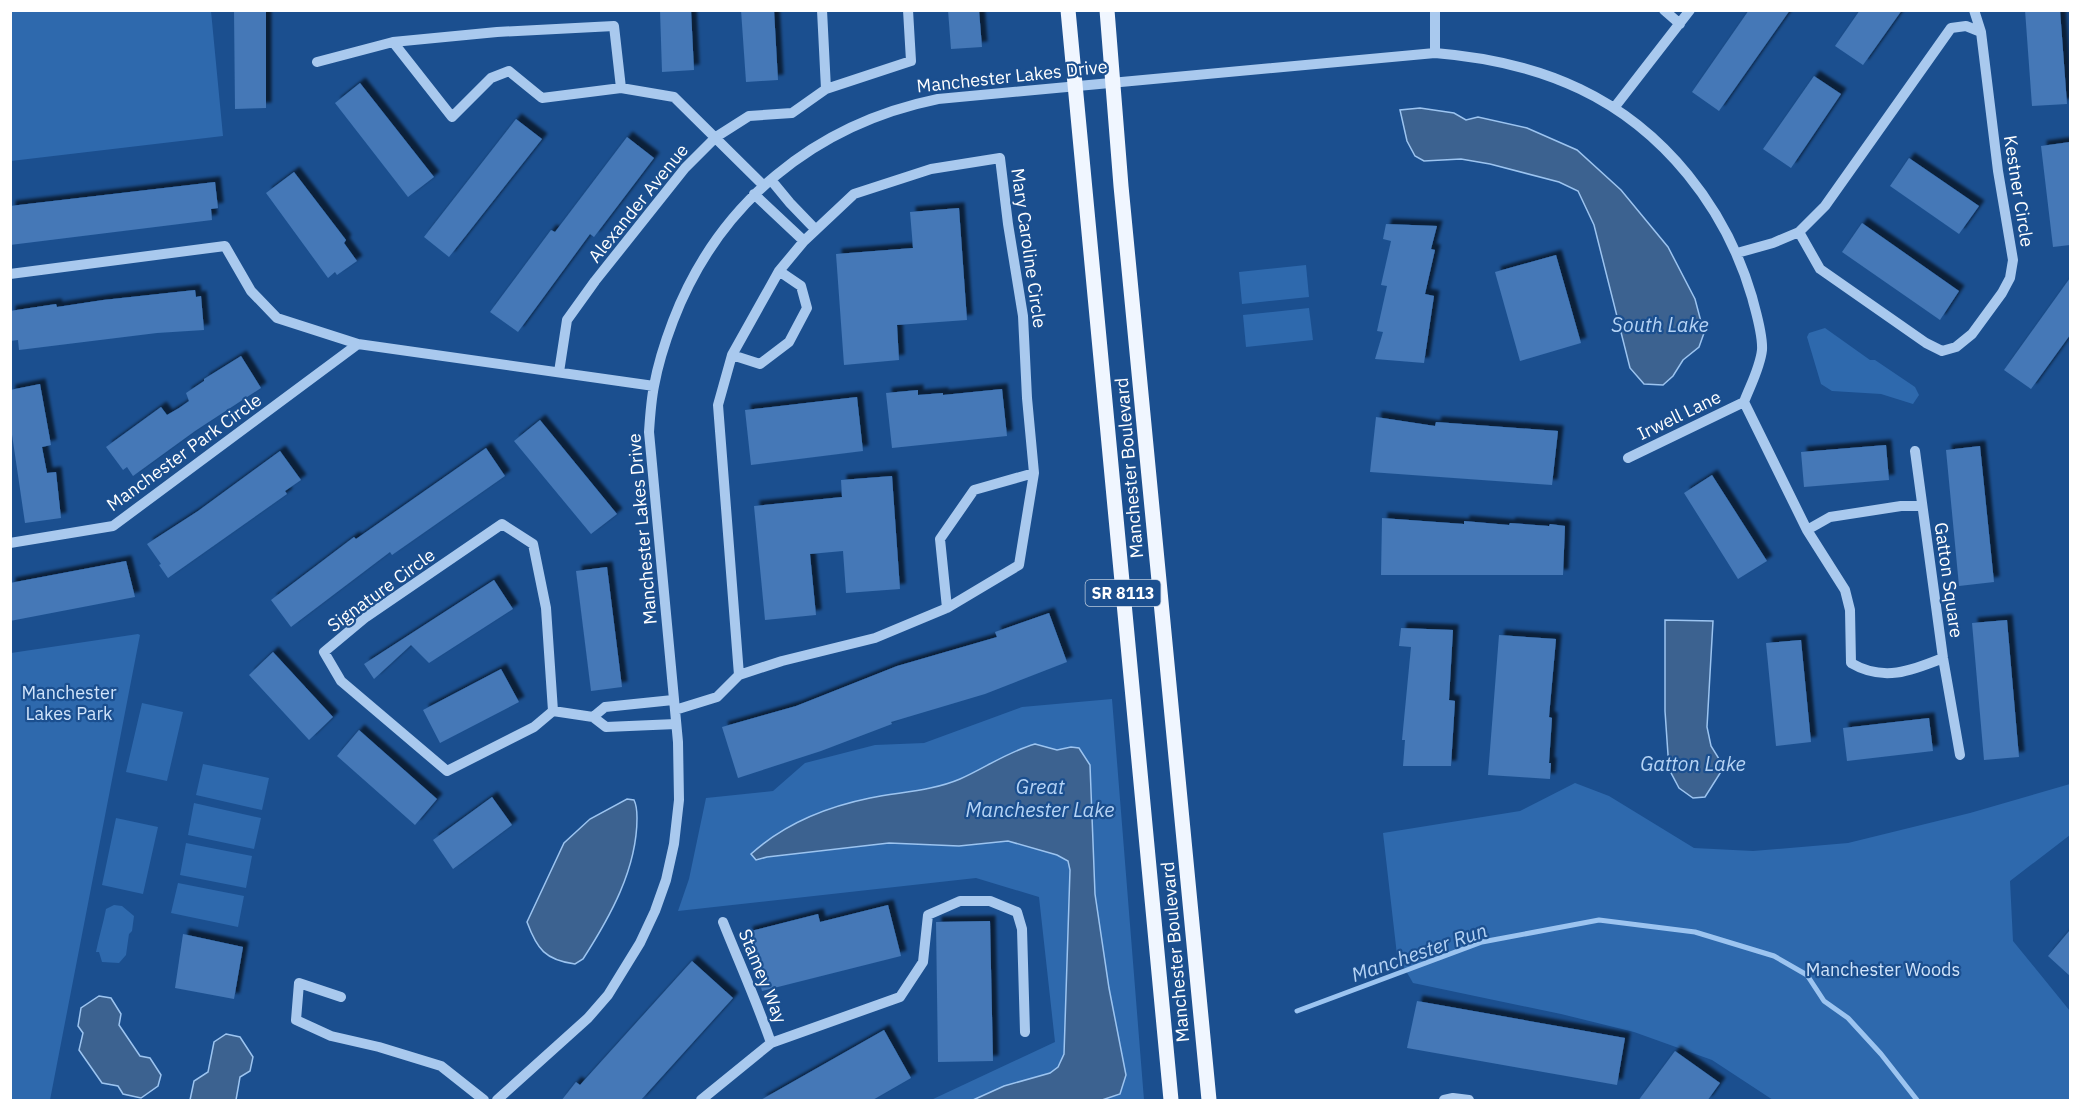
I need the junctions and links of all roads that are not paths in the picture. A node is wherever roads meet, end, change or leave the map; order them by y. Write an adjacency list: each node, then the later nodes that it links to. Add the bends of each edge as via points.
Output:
1 (822, 10): 17 (street)
2 (908, 10): 17 (street, Alexander Avenue, via 911,61)
3 (1068, 10): 15 (main road, Manchester Boulevard / SR 8113)
4 (1107, 10): 14 (main road, Manchester Boulevard / SR 8113)
5 (1435, 10): 12 (street)
6 (1664, 10): 9 (street)
7 (1690, 10): 9 (street)
8 (1974, 10): 10 (street, Kestner Circle)
9 (1680, 24): 18 (street)
10 (1981, 32): 23 (street, via 1951,28 1824,206); 23 (street, Kestner Circle, via 2013,260 2002,293 1972,334 1956,347 1942,351 1926,343 1820,269)
11 (393, 42): 13 (street); 16 (street, via 614,26); 16 (street, via 452,117 491,78 509,71 542,98)
12 (1435, 53): 14 (street, Manchester Lakes Drive); 18 (street, Manchester Lakes Drive, via 1542,73)
13 (317, 62)
14 (1112, 82): 15 (street, Manchester Lakes Drive); 55 (main road, Manchester Boulevard / SR 8113)
15 (1075, 85): 20 (street, Manchester Lakes Drive, via 909,104 823,140); 54 (main road, Manchester Boulevard / SR 8113)
16 (621, 88): 19 (street, via 674,97)
17 (826, 89): 19 (street, Alexander Avenue, via 792,113 749,116)
18 (1614, 108): 25 (street, Manchester Lakes Drive, via 1658,142 1689,175)
19 (716, 137): 20 (street); 30 (street, Alexander Avenue, via 685,168 567,320)
20 (767, 182): 21 (street, Manchester Lakes Drive); 22 (street)
21 (754, 194): 24 (street); 31 (street, Manchester Lakes Drive, via 722,230 700,263 681,300)
22 (816, 230): 24 (street, Mary Caroline Circle); 35 (street, Mary Caroline Circle, via 854,194 931,169 1000,158 1023,316)
23 (1798, 232): 25 (street)
24 (804, 241): 26 (street, Mary Caroline Circle)
25 (1737, 253): 32 (street, Manchester Lakes Drive, via 1757,315 1762,350)
26 (779, 271): 29 (street, Mary Caroline Circle); 29 (street, via 801,286 807,308 789,342 760,364)
27 (10, 274): 28 (street, via 225,246 251,291 277,318)
28 (358, 344): 30 (street); 38 (street, Manchester Park Circle, via 112,526)
29 (732, 355): 41 (street, Mary Caroline Circle, via 718,405)
30 (559, 372): 31 (street)
31 (654, 386): 42 (street, Manchester Lakes Drive, via 649,432)
32 (1744, 402): 34 (street, Irwell Lane); 37 (street, Gatton Square)
33 (1915, 451): 36 (street, Gatton Square)
34 (1628, 458)
35 (1034, 472): 39 (street, Mary Caroline Circle, via 1019,565); 39 (street, via 974,490 940,539)
36 (1922, 506): 37 (street, Gatton Square, via 1830,518); 40 (street, Gatton Square)
37 (1807, 530): 40 (street, Gatton Square, via 1845,590 1850,610 1851,663 1865,671 1888,674)
38 (10, 543)
39 (947, 608): 41 (street, Mary Caroline Circle, via 875,638)
40 (1943, 658): 46 (street, Gatton Square)
41 (739, 675): 42 (street, Mary Caroline Circle, via 717,697)
42 (674, 705): 44 (street, via 605,707); 45 (street, Manchester Lakes Drive)
43 (553, 711): 43 (street, Signature Circle, via 546,608 533,544 502,524 366,617 324,652 341,681 447,771 534,727); 44 (street)
44 (593, 717): 45 (street, via 606,727)
45 (676, 724): 52 (street, Manchester Lakes Drive, via 679,800 674,844 662,890 640,943 608,995 588,1018)
46 (1960, 755)
47 (723, 922): 50 (street, Stamey Way)
48 (341, 997): 51 (street, via 299,983 296,1020 330,1036 441,1066)
49 (1025, 1032): 50 (street, via 1022,929 1017,912 990,901 960,900 928,915 923,962 900,997)
50 (771, 1043): 53 (street)
51 (484, 1101)
52 (498, 1101)
53 (701, 1101)
54 (1171, 1101)
55 (1209, 1101)
56 (1444, 1101): 57 (street)
57 (1469, 1101)

